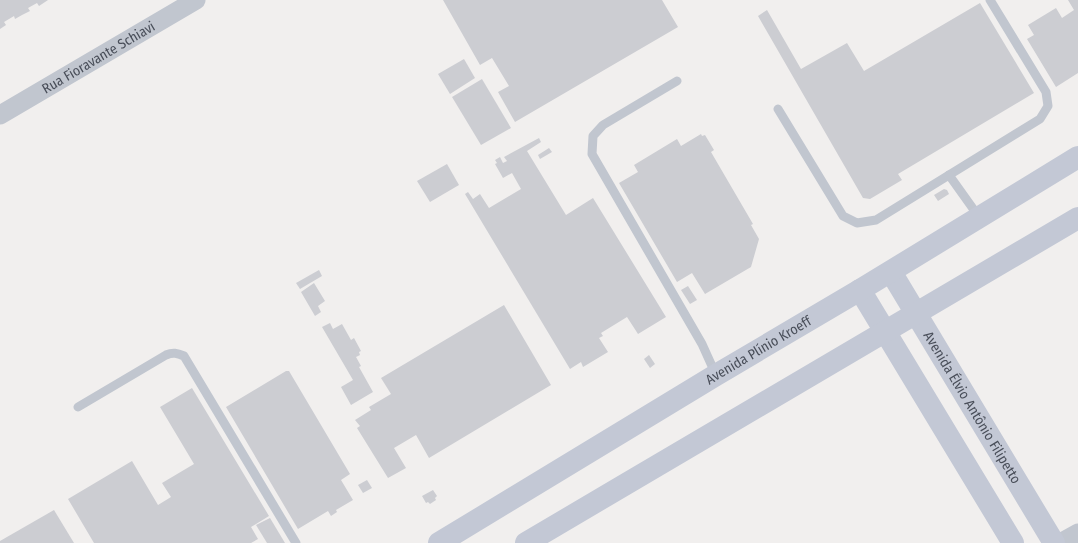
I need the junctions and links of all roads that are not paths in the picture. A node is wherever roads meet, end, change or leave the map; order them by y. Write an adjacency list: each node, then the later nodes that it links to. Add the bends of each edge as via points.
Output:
1 (196, 0): 5 (street, Rua Fioravante Schiavi)
2 (990, 0): 7 (lane, via 1046,92 1048,106 1040,119)
3 (677, 81): 14 (lane, via 603,125 593,136 592,154 702,344)
4 (778, 109): 7 (lane, via 843,216 857,223 876,220)
5 (0, 115)
6 (1078, 157): 8 (main road, Avenida Plínio Kroeff)
7 (949, 175): 8 (lane)
8 (979, 217): 10 (main road, Avenida Plínio Kroeff)
9 (1078, 218): 12 (main road)
10 (891, 272): 11 (main road, Avenida Plínio Kroeff); 12 (main road, Avenida Élvio Antônio Filipetto)
11 (860, 290): 13 (main road); 14 (main road, Avenida Plínio Kroeff)
12 (916, 314): 13 (main road); 21 (main road, Avenida Élvio Antônio Filipetto)
13 (885, 331): 19 (main road); 20 (main road)
14 (716, 375): 18 (main road, Avenida Plínio Kroeff)
15 (78, 407): 17 (lane, via 166,355 177,353 184,356)
16 (1078, 533): 22 (street)
17 (296, 543)
18 (439, 543)
19 (526, 543)
20 (1014, 543)
21 (1054, 543)
22 (1060, 543)

